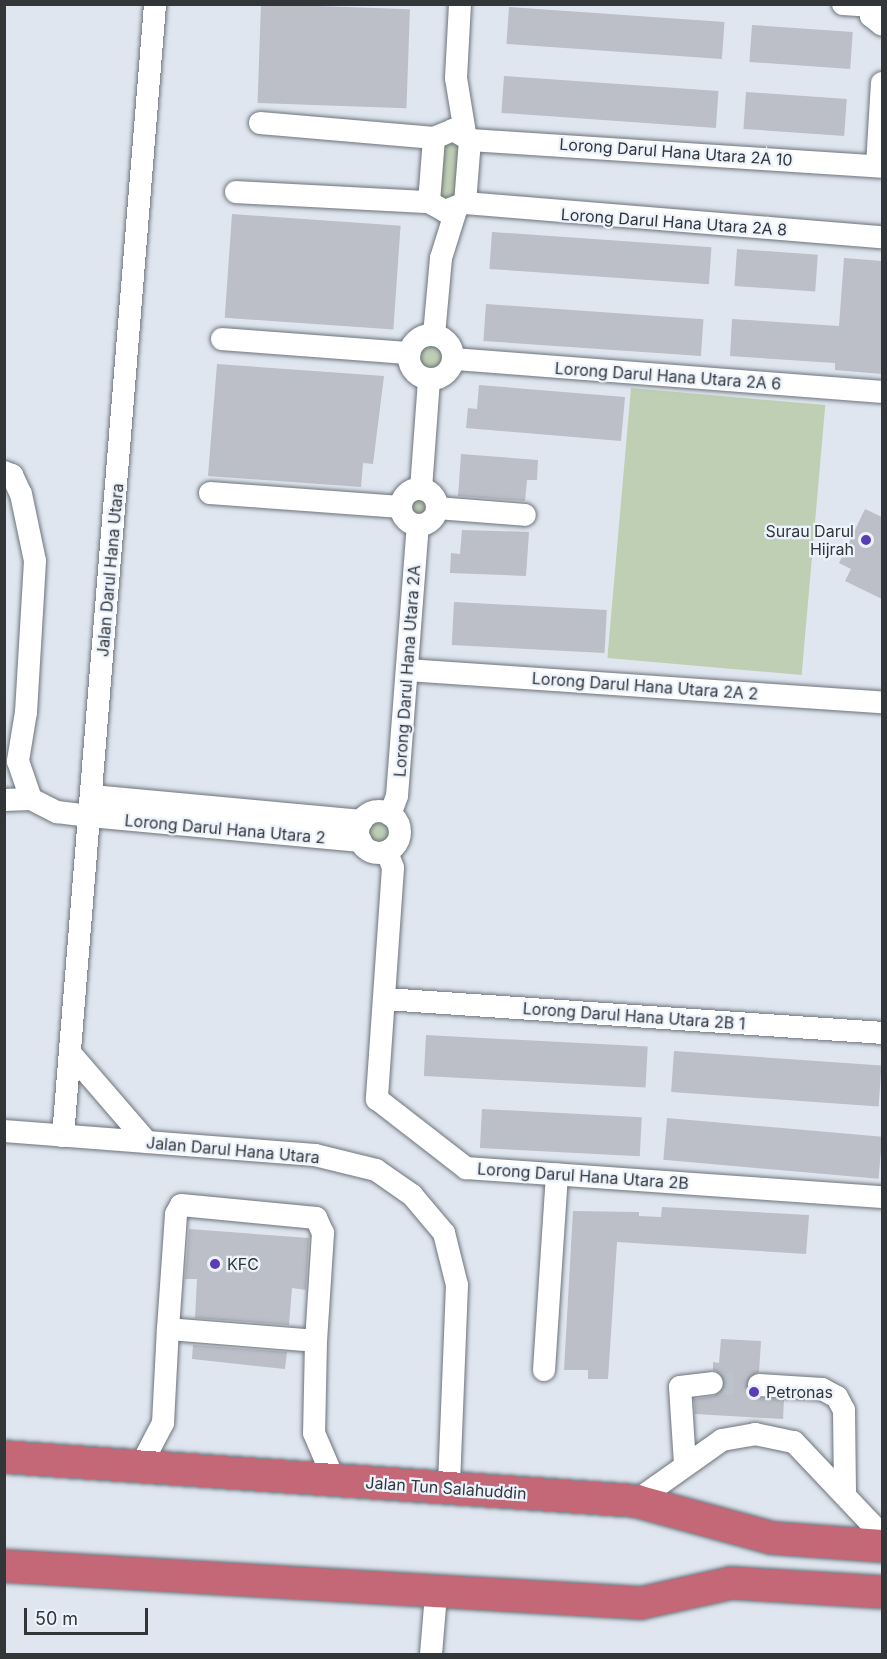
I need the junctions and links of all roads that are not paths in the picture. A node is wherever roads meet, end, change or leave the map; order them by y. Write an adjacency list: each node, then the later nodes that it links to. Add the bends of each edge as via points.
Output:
1 (155, 4): 31 (street, Jalan Darul Hana Utara)
2 (460, 4): 5 (street)
3 (843, 4): 4 (street)
4 (874, 12)
5 (456, 78): 8 (street); 9 (street)
6 (882, 83): 10 (street)
7 (260, 123): 8 (street, Lorong Darul Hana Utara 2A 10)
8 (438, 135): 9 (street, Lorong Darul Hana Utara 2A 10); 12 (street)
9 (467, 136): 10 (street, Lorong Darul Hana Utara 2A 10); 12 (street)
10 (880, 166)
11 (236, 192): 12 (street, Lorong Darul Hana Utara 2A 8)
12 (446, 206): 13 (street, Lorong Darul Hana Utara 2A 8); 14 (street)
13 (882, 237)
14 (434, 335): 16 (street, via 420,338); 17 (street, via 447,341)
15 (222, 339): 16 (street)
16 (410, 353): 18 (street, via 413,370)
17 (454, 359): 18 (street, via 446,374); 19 (street, Lorong Darul Hana Utara 2A 6)
18 (429, 379): 21 (street)
19 (882, 392)
20 (4, 472): 29 (street, via 12,476 28,516 35,561 26,712 18,761)
21 (421, 489): 23 (street, via 408,493); 24 (street, via 434,497)
22 (210, 493): 23 (street)
23 (400, 507): 26 (street, via 406,521)
24 (437, 508): 25 (street); 26 (street, via 433,519)
25 (525, 515)
26 (418, 526): 27 (street, Lorong Darul Hana Utara 2A)
27 (407, 670): 28 (street, Lorong Darul Hana Utara 2A 2); 32 (street, Lorong Darul Hana Utara 2A, via 397,796)
28 (882, 702)
29 (31, 799): 30 (street); 31 (street, Lorong Darul Hana Utara 2, via 57,812)
30 (4, 800)
31 (91, 806): 33 (street, Lorong Darul Hana Utara 2); 37 (street, Jalan Darul Hana Utara)
32 (390, 814): 33 (street, via 373,813); 34 (street, via 400,834)
33 (361, 831): 34 (street, via 371,851)
34 (387, 852): 35 (street, Lorong Darul Hana Utara 2B, via 393,868)
35 (385, 999): 36 (street, Lorong Darul Hana Utara 2B 1); 41 (street, Lorong Darul Hana Utara 2B, via 377,1099 386,1109 466,1168)
36 (882, 1033)
37 (71, 1054): 39 (street, Jalan Darul Hana Utara); 40 (street)
38 (4, 1131): 39 (street, Jalan Darul Hana Utara)
39 (63, 1136): 40 (street, Jalan Darul Hana Utara)
40 (147, 1142): 52 (street, Jalan Darul Hana Utara, via 315,1155 376,1170 412,1195 444,1233 457,1286)
41 (557, 1174): 42 (street, Lorong Darul Hana Utara 2B); 45 (street)
42 (882, 1197)
43 (168, 1329): 44 (street); 44 (street, via 176,1214 181,1205 316,1218 323,1233); 50 (street, via 163,1424)
44 (316, 1341): 51 (street, via 314,1433)
45 (544, 1370)
46 (712, 1383): 49 (street, via 680,1388)
47 (759, 1385): 53 (street, via 822,1389 837,1396 844,1410)
48 (4, 1457): 50 (highway, Jalan Tun Salahuddin)
49 (686, 1464): 53 (street, via 722,1440 755,1434 795,1442); 54 (street)
50 (140, 1467): 51 (highway, Jalan Tun Salahuddin)
51 (334, 1480): 52 (highway, Jalan Tun Salahuddin)
52 (449, 1488): 54 (highway, Jalan Tun Salahuddin)
53 (845, 1492): 55 (street)
54 (636, 1501): 56 (highway, Jalan Tun Salahuddin, via 771,1538)
55 (882, 1535)
56 (882, 1546)
57 (4, 1566): 59 (highway)
58 (882, 1592): 59 (highway, via 731,1583 641,1603)
59 (436, 1595): 60 (street)
60 (430, 1654)

